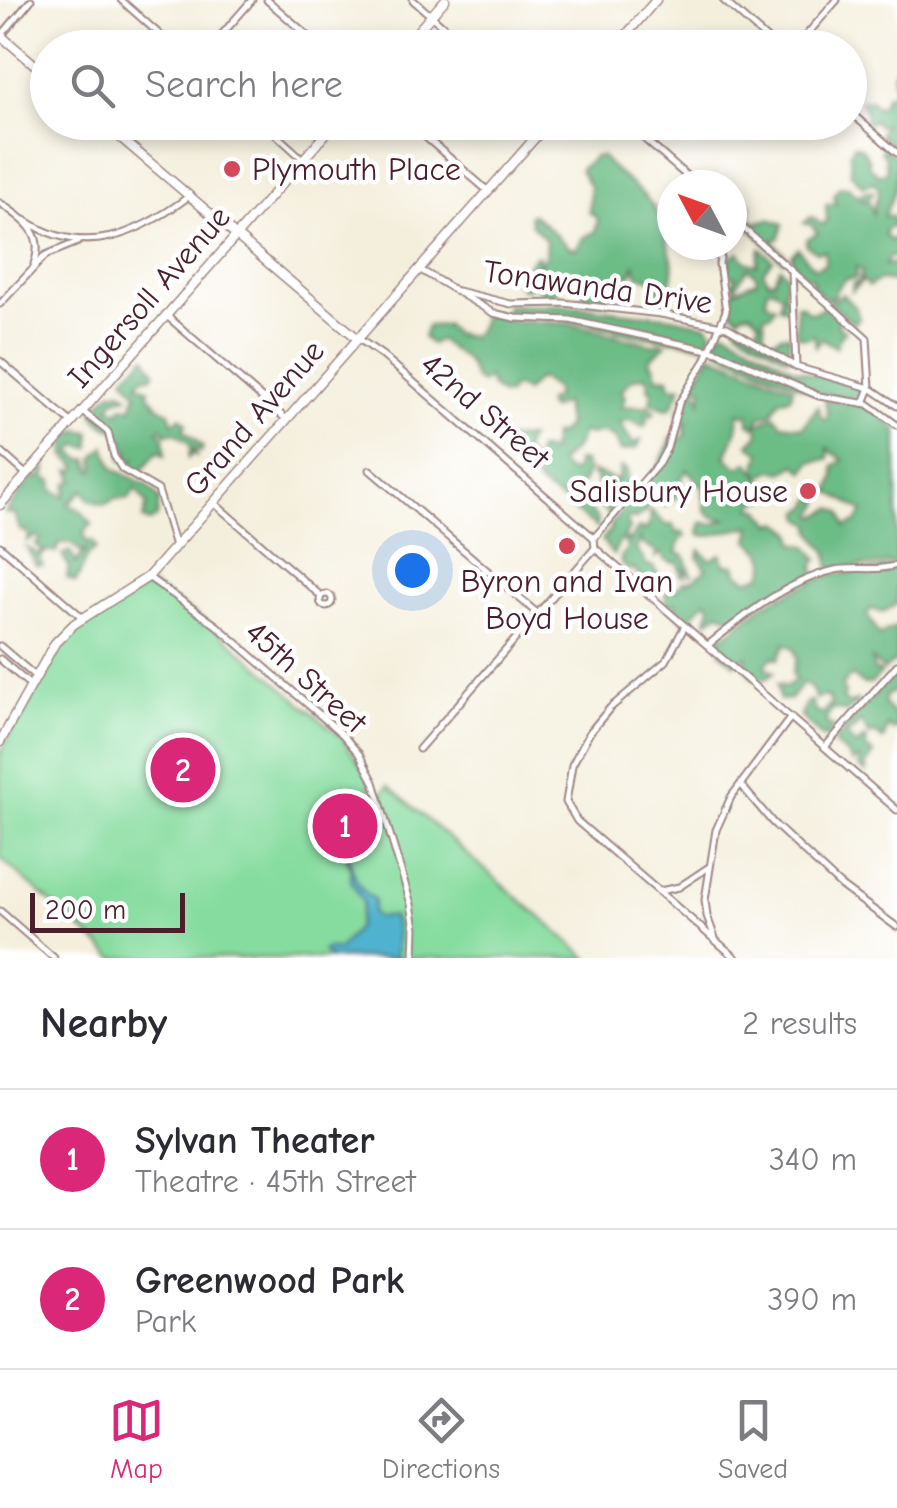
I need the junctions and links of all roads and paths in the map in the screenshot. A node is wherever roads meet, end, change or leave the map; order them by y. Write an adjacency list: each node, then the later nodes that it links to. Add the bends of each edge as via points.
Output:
1 (31, 0): 19 (street)
2 (121, 0): 11 (street)
3 (252, 0): 12 (street)
4 (267, 0): 13 (street)
5 (413, 0): 10 (street)
6 (445, 0): 10 (main road)
7 (656, 0): 16 (main road)
8 (723, 0): 17 (street)
9 (837, 0): 18 (street)
10 (430, 16): 14 (main road); 15 (street)
11 (155, 30)
12 (226, 30)
13 (301, 30)
14 (418, 30)
15 (447, 30)
16 (630, 30)
17 (757, 30)
18 (811, 30)
19 (0, 36): 20 (main road)
20 (30, 61)
21 (867, 127): 30 (street)
22 (123, 140): 29 (main road, 42nd Street)
23 (129, 140): 29 (street)
24 (282, 140): 31 (street)
25 (321, 140): 31 (main road, Ingersoll Avenue)
26 (429, 140): 33 (street)
27 (533, 140): 33 (main road, Grand Avenue)
28 (646, 140): 32 (street)
29 (126, 143): 34 (main road, 42nd Street)
30 (897, 153)
31 (304, 160): 38 (main road, Ingersoll Avenue)
32 (680, 170)
33 (488, 191): 42 (main road, Grand Avenue)
34 (188, 197): 38 (main road, 42nd Street); 39 (street, via 142,228)
35 (0, 203): 36 (street)
36 (24, 220): 39 (street, via 57,237); 41 (street, via 38,241)
37 (747, 232): 43 (street)
38 (235, 238): 46 (main road, Ingersoll Avenue); 48 (main road, 42nd Street)
39 (86, 240): 41 (street, via 53,250)
40 (721, 260): 47 (street, via 726,302)
41 (32, 266): 45 (street)
42 (418, 269): 44 (street, Tonawanda Drive); 48 (main road, Grand Avenue)
43 (792, 272): 51 (street); 52 (street, via 866,338)
44 (454, 290): 47 (street, Tonawanda Drive, via 511,304 563,303); 49 (street, Tonawanda Drive, via 504,316 570,320)
45 (0, 304)
46 (167, 316): 55 (main road, Ingersoll Avenue); 56 (street)
47 (720, 326): 49 (street); 51 (street, Tonawanda Drive)
48 (356, 338): 56 (main road, Grand Avenue); 64 (street, 42nd Street)
49 (709, 350): 53 (street, Tonawanda Drive, via 819,396); 64 (street, via 679,403 661,459)
50 (0, 361): 57 (street)
51 (796, 367): 52 (street, Tonawanda Drive)
52 (870, 388): 53 (street); 54 (street, Tonawanda Drive)
53 (864, 403): 58 (street, Tonawanda Drive)
54 (897, 406)
55 (82, 411): 57 (main road, Ingersoll Avenue); 66 (street, via 108,432 122,469 160,493)
56 (286, 419): 62 (main road, Grand Avenue)
57 (72, 423): 61 (main road, Ingersoll Avenue)
58 (897, 425)
59 (0, 452): 61 (street)
60 (370, 470): 71 (street)
61 (27, 475): 63 (main road, Ingersoll Avenue)
62 (213, 503): 66 (main road, Grand Avenue); 70 (street)
63 (0, 505)
64 (594, 538): 67 (street)
65 (0, 546): 72 (street)
66 (175, 546): 69 (main road, Grand Avenue)
67 (595, 548): 71 (street); 73 (street)
68 (897, 565): 74 (street, via 816,577 752,609)
69 (148, 576): 72 (main road, Grand Avenue); 92 (street, 45th Street, via 216,625 358,754 374,782 411,904)
70 (321, 596)
71 (538, 614): 83 (street)
72 (82, 618): 78 (main road, Grand Avenue, via 55,643)
73 (685, 626): 74 (street); 87 (street, via 666,661 590,732 572,764 565,796 577,821)
74 (708, 645): 80 (street)
75 (0, 646): 78 (street)
76 (0, 658): 79 (street)
77 (897, 665): 82 (street)
78 (36, 676): 79 (main road, Grand Avenue)
79 (30, 685): 81 (main road, Grand Avenue)
80 (791, 717): 82 (street); 84 (street)
81 (0, 742)
82 (825, 746): 85 (street)
83 (419, 749)
84 (741, 784): 86 (street, via 719,820); 89 (street, via 841,886)
85 (897, 810)
86 (709, 867): 87 (street); 90 (street, via 706,916)
87 (660, 892): 90 (street)
88 (0, 911): 91 (street)
89 (897, 927)
90 (718, 942): 93 (street)
91 (54, 958)
92 (414, 958)
93 (736, 958)

